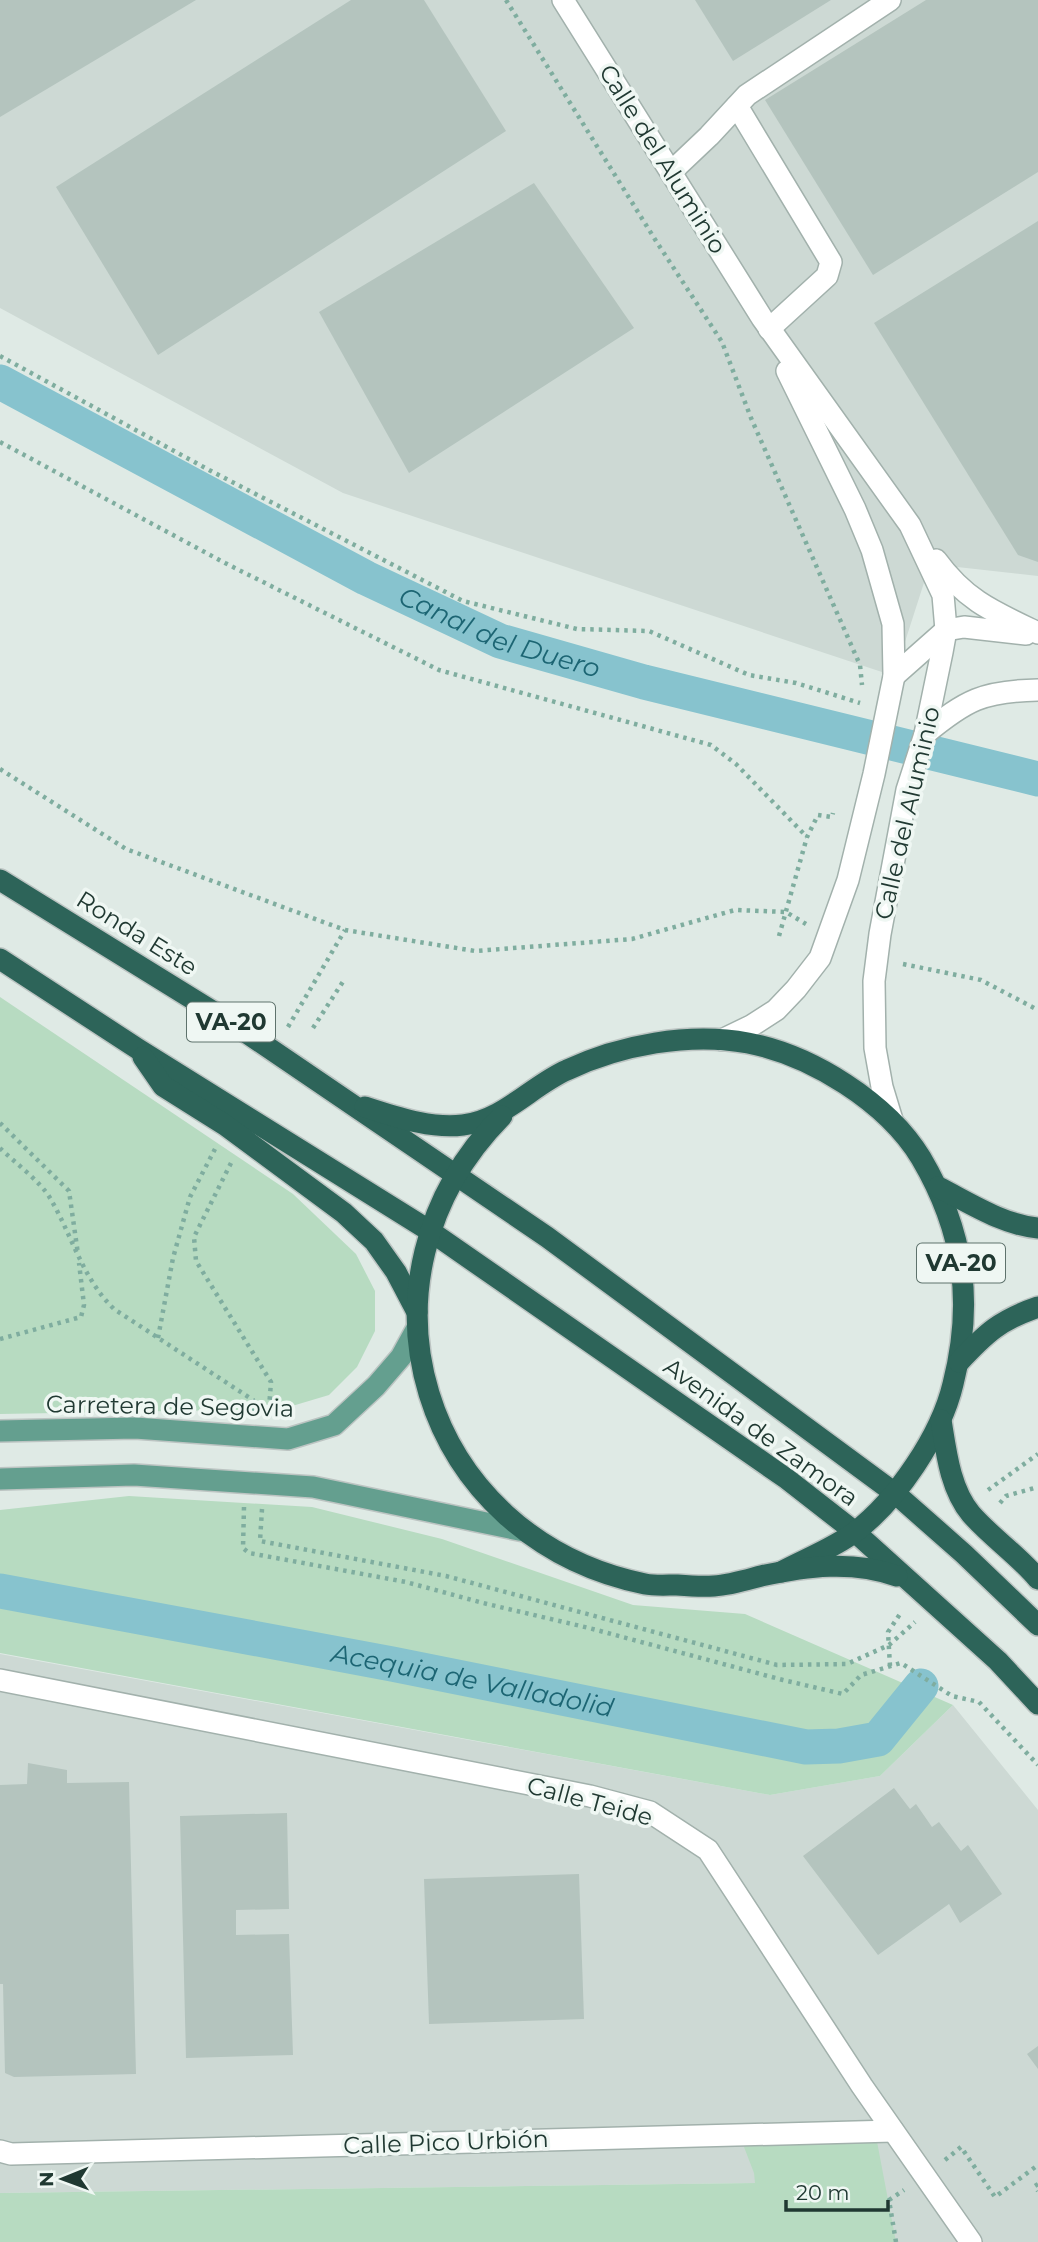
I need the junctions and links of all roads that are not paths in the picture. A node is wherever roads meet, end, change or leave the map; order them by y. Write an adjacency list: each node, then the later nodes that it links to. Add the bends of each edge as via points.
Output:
1 (563, 0): 4 (street, Calle del Aluminio)
2 (890, 0): 3 (street)
3 (737, 106): 4 (street); 5 (street, via 831,262 827,276)
4 (671, 172): 5 (street, Calle del Aluminio)
5 (766, 324): 6 (street, Calle del Aluminio); 9 (street, Calle del Aluminio, via 872,550 893,624)
6 (911, 525): 7 (street, Calle del Aluminio, via 943,595); 8 (street, via 962,592)
7 (946, 631): 8 (street, via 964,627); 9 (street, Calle del Aluminio); 11 (street, Calle del Aluminio)
8 (1038, 635)
9 (894, 676): 14 (street, Calle del Aluminio, via 848,880 820,958 776,1010)
10 (1038, 690): 11 (street, via 986,695 965,703)
11 (925, 734): 18 (street, Calle del Aluminio, via 907,790 874,981 875,1048)
12 (0, 880): 16 (highway, Ronda Este / VA-20, via 238,1027)
13 (0, 959): 15 (highway, VA-20)
14 (722, 1040): 17 (highway, VA-20, via 622,1049 565,1070); 18 (highway, VA-20, via 774,1051 836,1077)
15 (138, 1049): 22 (highway, VA-20); 24 (highway, via 163,1086 317,1190 374,1241 396,1272)
16 (346, 1101): 17 (highway, via 440,1126 483,1120); 19 (highway, Ronda Este / VA-20)
17 (514, 1104): 19 (highway, VA-20, via 481,1138)
18 (892, 1120): 20 (highway, VA-20)
19 (454, 1176): 22 (highway, VA-20); 29 (highway, Avenida de Zamora, via 547,1237)
20 (938, 1187): 21 (highway, VA-20, via 982,1209); 25 (highway, VA-20, via 961,1260 965,1298)
21 (1038, 1228)
22 (430, 1231): 24 (highway, VA-20); 31 (highway, Avenida de Zamora)
23 (1038, 1307): 25 (highway, VA-20, via 1009,1317)
24 (417, 1320): 27 (main road, Carretera de Segovia, via 401,1357 334,1425 288,1439 135,1428); 30 (highway, VA-20, via 435,1411 457,1456 487,1497)
25 (959, 1362): 26 (highway, VA-20)
26 (941, 1420): 29 (highway, VA-20); 34 (highway, via 948,1461 969,1511)
27 (0, 1431)
28 (0, 1479): 30 (main road, via 134,1475 313,1487)
29 (896, 1494): 31 (highway, VA-20); 35 (highway, Avenida de Zamora)
30 (524, 1531): 32 (highway, VA-20, via 583,1566 647,1584 715,1586)
31 (855, 1532): 32 (highway, VA-20); 33 (highway, Avenida de Zamora)
32 (781, 1572): 33 (highway, via 848,1566)
33 (905, 1578): 37 (highway, Avenida de Zamora, via 998,1661)
34 (1038, 1579)
35 (1038, 1625)
36 (0, 1680): 38 (street, Calle Teide, via 590,1796 650,1812 708,1850)
37 (1038, 1704)
38 (893, 2130): 39 (street, Calle Pico Urbión); 40 (street, Calle Teide)
39 (0, 2151)
40 (971, 2242)

